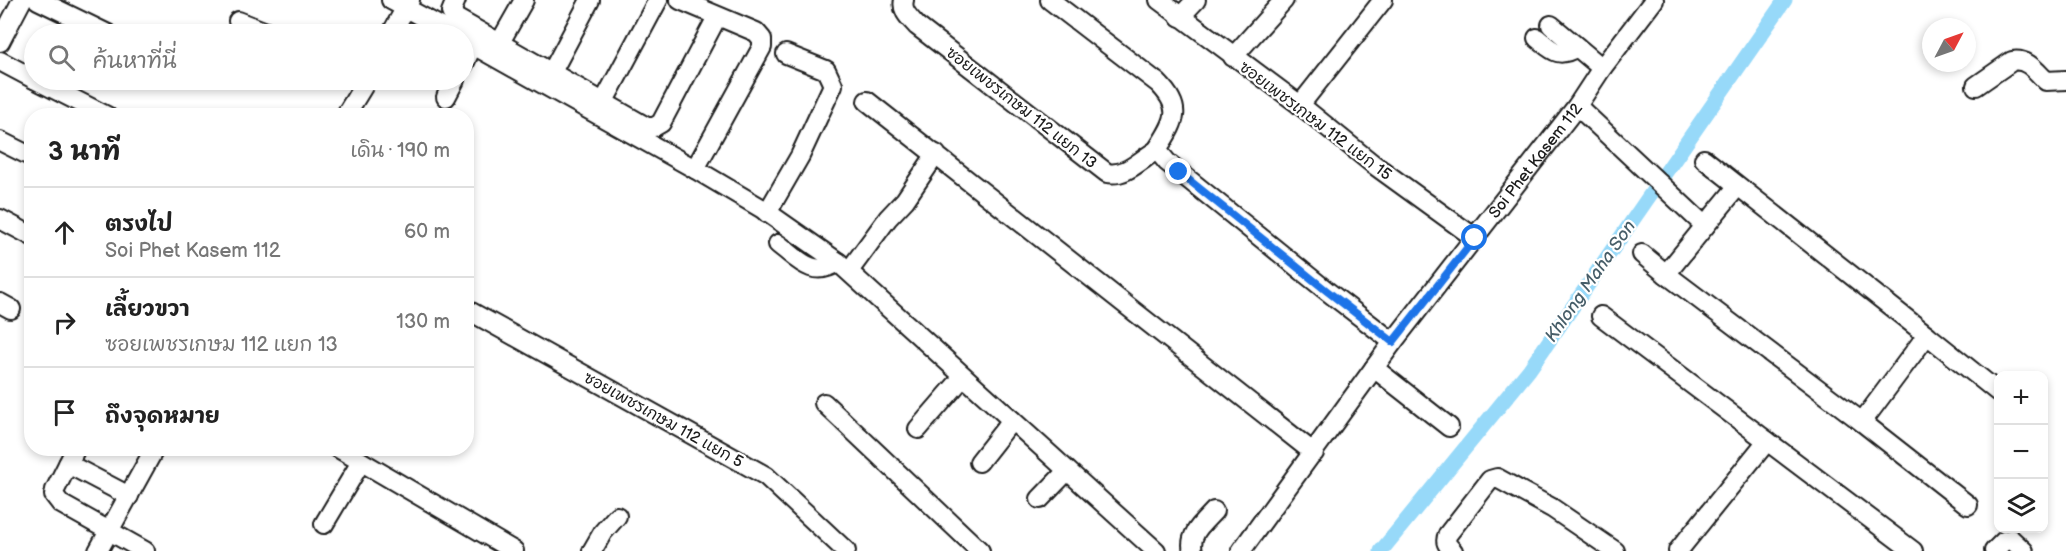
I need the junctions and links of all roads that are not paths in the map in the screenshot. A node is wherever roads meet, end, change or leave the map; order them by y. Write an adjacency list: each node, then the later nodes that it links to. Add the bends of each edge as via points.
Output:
1 (22, 0): 27 (street)
2 (38, 0): 19 (street)
3 (454, 0): 23 (street, via 451,12)
4 (524, 0): 28 (street)
5 (590, 0): 36 (street)
6 (658, 0): 44 (street)
7 (680, 0): 16 (street)
8 (904, 0): 50 (street, ซอยเพชรเกษม 112 แยก 13, via 906,14 917,26 1107,173 1123,172)
9 (1050, 0): 50 (street, ซอยเพชรเกษม 112 แยก 13, via 1170,95 1174,118)
10 (1159, 0): 17 (street, ซอยเพชรเกษม 112 แยก 15)
11 (1196, 0): 17 (street)
12 (1284, 0): 32 (street)
13 (1654, 0): 34 (street, Soi Phet Kasem 112)
14 (1378, 2): 45 (street)
15 (402, 3): 21 (street); 22 (street)
16 (717, 17): 44 (street, via 661,123 647,127); 54 (street, via 756,32 762,47)
17 (1180, 17): 32 (street, ซอยเพชรเกษม 112 แยก 15)
18 (238, 21): 20 (street)
19 (87, 24)
20 (246, 24)
21 (395, 24)
22 (437, 24)
23 (466, 24)
24 (1551, 25): 30 (street)
25 (474, 29): 28 (street)
26 (1537, 38): 30 (street, via 1560,53)
27 (0, 42)
28 (499, 44): 36 (street)
29 (474, 46): 36 (street)
30 (1577, 47): 34 (street)
31 (786, 54): 56 (street, via 826,70 833,85 800,156)
32 (1233, 57): 45 (street, ซอยเพชรเกษม 112 แยก 15)
33 (0, 61): 35 (street)
34 (1602, 68): 46 (street, Soi Phet Kasem 112)
35 (24, 73)
36 (548, 79): 44 (street); 54 (street)
37 (2066, 80): 38 (street, via 2046,81 2019,60)
38 (1976, 86)
39 (56, 90): 47 (street)
40 (361, 90): 48 (street)
41 (450, 90): 42 (street)
42 (446, 97)
43 (867, 101): 52 (street)
44 (603, 103)
45 (1300, 105): 60 (street, ซอยเพชรเกษม 112 แยก 15)
46 (1577, 106): 58 (street); 60 (street, Soi Phet Kasem 112)
47 (91, 108)
48 (350, 108)
49 (0, 141): 51 (street)
50 (1156, 150): 68 (street)
51 (24, 153)
52 (936, 154): 63 (street, via 905,200); 78 (street)
53 (1704, 159): 55 (street)
54 (695, 169): 56 (street)
55 (1737, 187): 58 (street); 67 (street)
56 (767, 213): 63 (street)
57 (0, 219): 59 (street)
58 (1705, 226): 64 (street)
59 (24, 232)
60 (1475, 238): 68 (street, Soi Phet Kasem 112)
61 (778, 244): 63 (street, via 817,270)
62 (1642, 254): 64 (street)
63 (844, 266): 70 (street)
64 (1666, 274): 74 (street)
65 (474, 313): 96 (street, ซอยเพชรเกษม 112 แยก 5, via 766,476)
66 (1601, 316): 77 (street)
67 (1927, 335): 71 (street); 74 (street)
68 (1393, 342): 69 (street, Soi Phet Kasem 112)
69 (1374, 368): 75 (street); 78 (street, Soi Phet Kasem 112)
70 (963, 377): 73 (street); 76 (street)
71 (1994, 389)
72 (824, 403): 97 (street)
73 (1012, 420): 83 (street); 84 (street)
74 (1862, 422): 87 (street)
75 (1449, 427)
76 (918, 429)
77 (1767, 441): 103 (street); 104 (street)
78 (1314, 453): 100 (street, Soi Phet Kasem 112)
79 (72, 456): 85 (street); 91 (street, via 54,495 61,504)
80 (151, 456): 85 (street)
81 (351, 456): 82 (street)
82 (361, 462): 90 (street); 94 (street)
83 (979, 462)
84 (1067, 471): 86 (street); 98 (street)
85 (129, 496): 91 (street)
86 (1040, 499)
87 (1968, 505)
88 (1214, 511): 99 (street, via 1196,532)
89 (617, 516): 95 (street)
90 (324, 524)
91 (110, 530): 92 (street); 93 (street)
92 (98, 551)
93 (145, 551)
94 (514, 551)
95 (592, 551)
96 (846, 551)
97 (980, 551)
98 (1156, 551)
99 (1193, 551)
100 (1241, 551)
101 (1453, 551): 102 (street, via 1447,546 1448,534 1490,480 1497,478 1552,508)
102 (1615, 551)
103 (1678, 551)
104 (1913, 551)
105 (1994, 551): 106 (street, via 2011,539)
106 (2024, 551)

